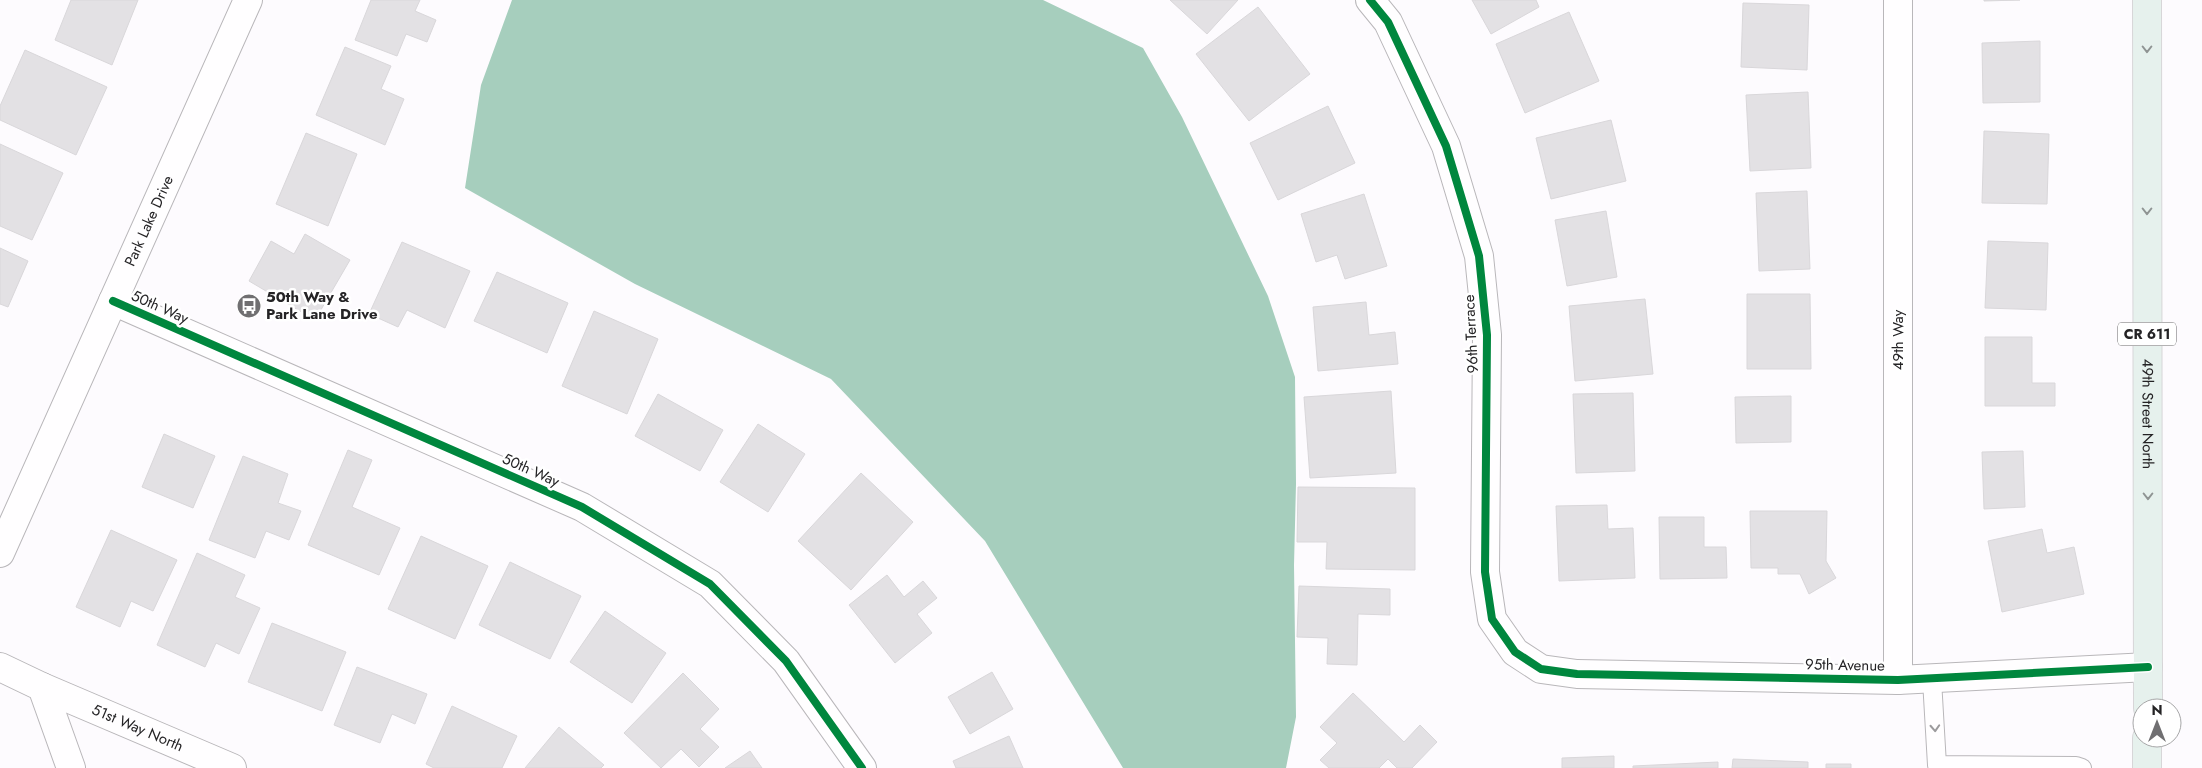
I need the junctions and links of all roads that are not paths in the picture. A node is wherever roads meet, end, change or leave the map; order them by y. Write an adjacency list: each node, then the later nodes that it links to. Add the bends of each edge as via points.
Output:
1 (248, 0): 5 (street, Park Lake Drive)
2 (1370, 0): 9 (street, 96th Terrace, via 1388,22 1446,146 1479,256 1487,335 1487,582 1492,619 1515,652)
3 (1898, 0): 10 (street, 49th Way)
4 (2147, 0): 8 (main road, 49th Street North / CR 611, one-way to 8)
5 (113, 301): 6 (street, Park Lake Drive); 17 (street, 50th Way, via 582,507 710,584 786,661)
6 (0, 553)
7 (0, 667): 12 (street, 51st Way North)
8 (2148, 667): 11 (street, 95th Avenue); 13 (main road, 49th Street North / CR 611)
9 (1541, 669): 10 (street, 95th Avenue, via 1578,674)
10 (1898, 680): 11 (street, 95th Avenue)
11 (1932, 680): 18 (lane, one-way to 18, via 1937,765)
12 (42, 687): 15 (street); 16 (street, 51st Way North)
13 (2148, 698)
14 (2148, 748): 19 (main road)
15 (71, 768)
16 (232, 768)
17 (862, 768)
18 (2082, 768)
19 (2147, 768)

